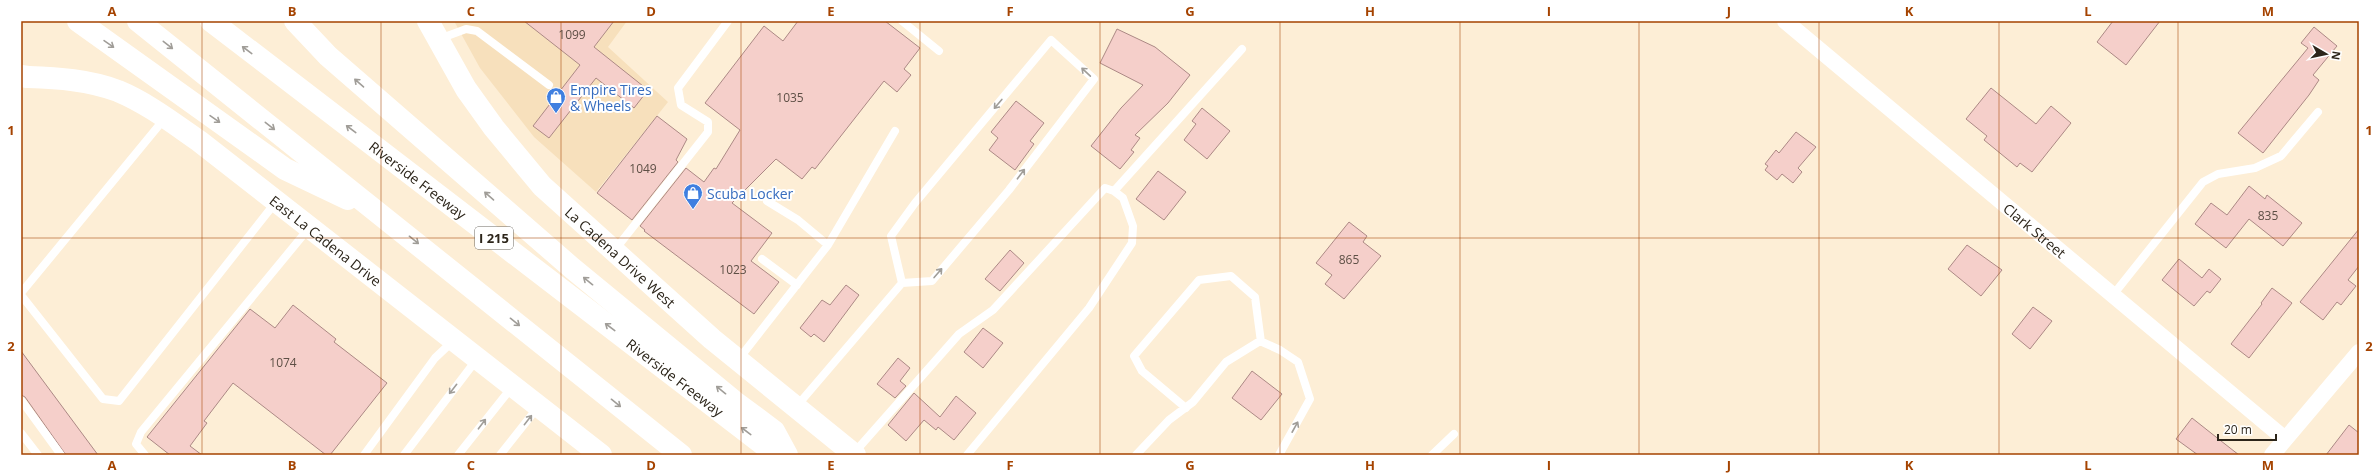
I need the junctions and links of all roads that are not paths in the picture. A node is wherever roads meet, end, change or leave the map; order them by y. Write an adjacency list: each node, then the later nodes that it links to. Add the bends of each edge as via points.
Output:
1 (78, 21): 21 (main road, one-way to 21, via 285,169)
2 (138, 21): 21 (main road, one-way to 21)
3 (211, 21): 53 (main road, Riverside Freeway / I 215, one-way to 3)
4 (296, 21): 54 (main road, one-way to 4, via 774,431 566,263 328,56)
5 (428, 21): 10 (main road, La Cadena Drive West)
6 (728, 21): 24 (lane, via 678,88 681,105 708,122 708,132)
7 (902, 21): 12 (lane)
8 (1785, 21): 29 (street, Clark Street)
9 (465, 25): 10 (lane); 14 (lane, via 487,37)
10 (438, 40): 24 (main road, La Cadena Drive West, via 466,89 524,166)
11 (1242, 49): 18 (lane)
12 (938, 51)
13 (24, 76): 16 (main road, East La Cadena Drive, via 89,82 118,91)
14 (549, 86)
15 (2318, 112): 29 (lane, via 2281,156 2255,168 2218,174 2203,182)
16 (165, 118): 20 (main road, East La Cadena Drive); 28 (lane)
17 (895, 131): 23 (lane)
18 (1114, 191): 43 (lane, via 1105,188 993,310 958,334); 55 (lane, via 1123,198 1133,226 1132,243 1089,308)
19 (767, 201): 23 (lane, via 798,220)
20 (276, 202): 22 (main road, East La Cadena Drive); 28 (lane, via 118,400 103,400)
21 (384, 216): 52 (main road, one-way to 52)
22 (310, 228): 30 (main road, East La Cadena Drive); 46 (lane, via 141,432 136,444)
23 (828, 245): 27 (lane)
24 (613, 252): 34 (main road, La Cadena Drive West)
25 (762, 259): 27 (lane)
26 (902, 283): 26 (lane, one-way to 26, via 932,281 1009,190 1094,79 1052,40 915,203 891,236); 38 (lane)
27 (797, 285): 34 (lane)
28 (21, 294)
29 (2113, 295): 42 (street, Clark Street)
30 (454, 340): 33 (main road, East La Cadena Drive); 47 (lane, via 435,358)
31 (1261, 342): 39 (lane, via 1226,362); 39 (lane, via 1255,297 1231,276 1200,280 1134,356 1142,371); 57 (lane, one-way to 31, via 1310,399 1298,362)
32 (2358, 354): 42 (street)
33 (477, 358): 35 (main road, East La Cadena Drive); 48 (lane, one-way to 48)
34 (738, 361): 38 (main road, La Cadena Drive West)
35 (513, 386): 37 (main road, East La Cadena Drive); 49 (lane, one-way to 35)
36 (21, 400): 45 (lane)
37 (538, 406): 50 (lane, one-way to 37); 51 (main road, East La Cadena Drive)
38 (795, 407): 43 (main road, La Cadena Drive West)
39 (1186, 408): 56 (lane, via 1169,420)
40 (21, 432): 44 (lane)
41 (1454, 434): 58 (lane)
42 (2285, 439): 59 (street)
43 (855, 454)
44 (38, 455)
45 (61, 455)
46 (145, 455)
47 (364, 455)
48 (404, 455)
49 (458, 455)
50 (500, 455)
51 (601, 455)
52 (681, 455)
53 (777, 455)
54 (787, 455)
55 (967, 455)
56 (1136, 455)
57 (1279, 455)
58 (1432, 455)
59 (2272, 455)

